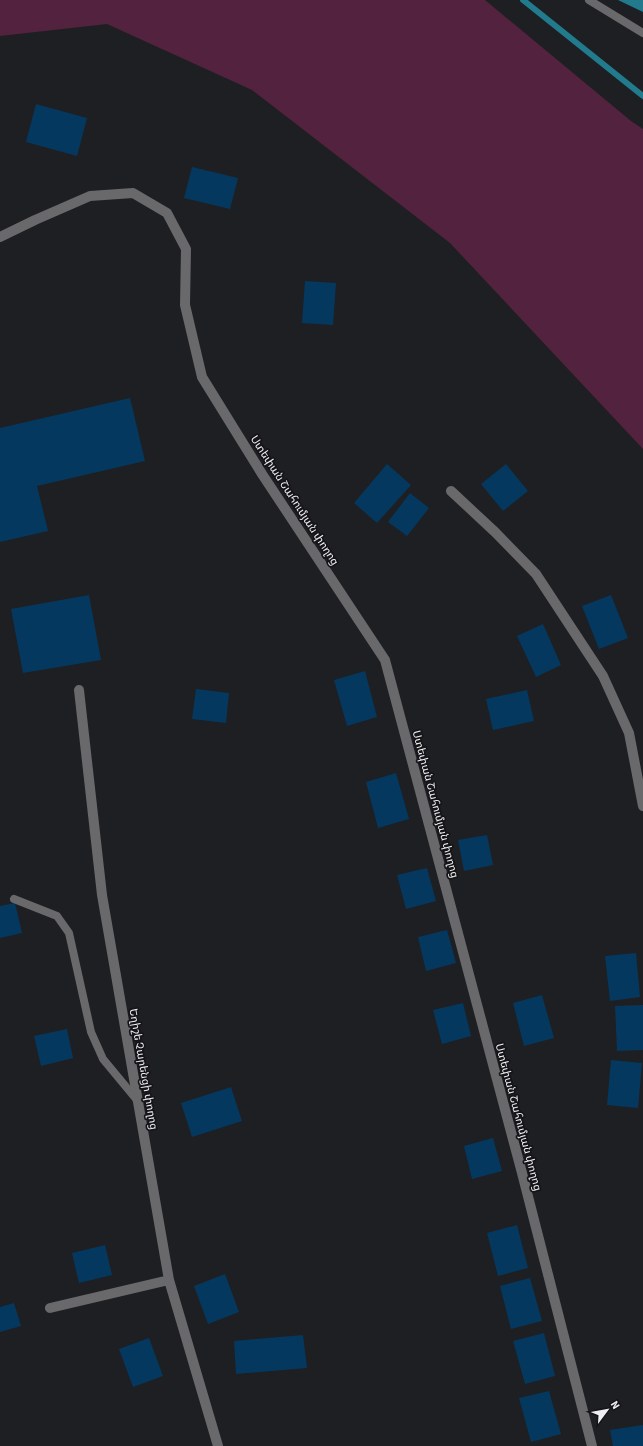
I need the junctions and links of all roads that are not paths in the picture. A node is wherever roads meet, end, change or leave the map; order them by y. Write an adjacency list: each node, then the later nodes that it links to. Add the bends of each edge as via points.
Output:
1 (589, 0): 2 (lane)
2 (643, 33)
3 (0, 237): 12 (street, Ստեփան Շահումյան փողոց, via 90,196 133,193 167,213 186,249 186,305 202,377 262,474 385,660)
4 (451, 491): 6 (street, via 536,574 603,676 629,733)
5 (79, 690): 8 (street, Եղիշե Չարենցի փողոց, via 102,895)
6 (643, 806)
7 (14, 899): 8 (lane, via 57,916 69,933 91,1032 103,1059)
8 (137, 1100): 9 (street, Եղիշե Չարենցի փողոց)
9 (169, 1280): 10 (street); 11 (street, Եղիշե Չարենցի փողոց)
10 (50, 1308)
11 (218, 1446)
12 (592, 1446)

